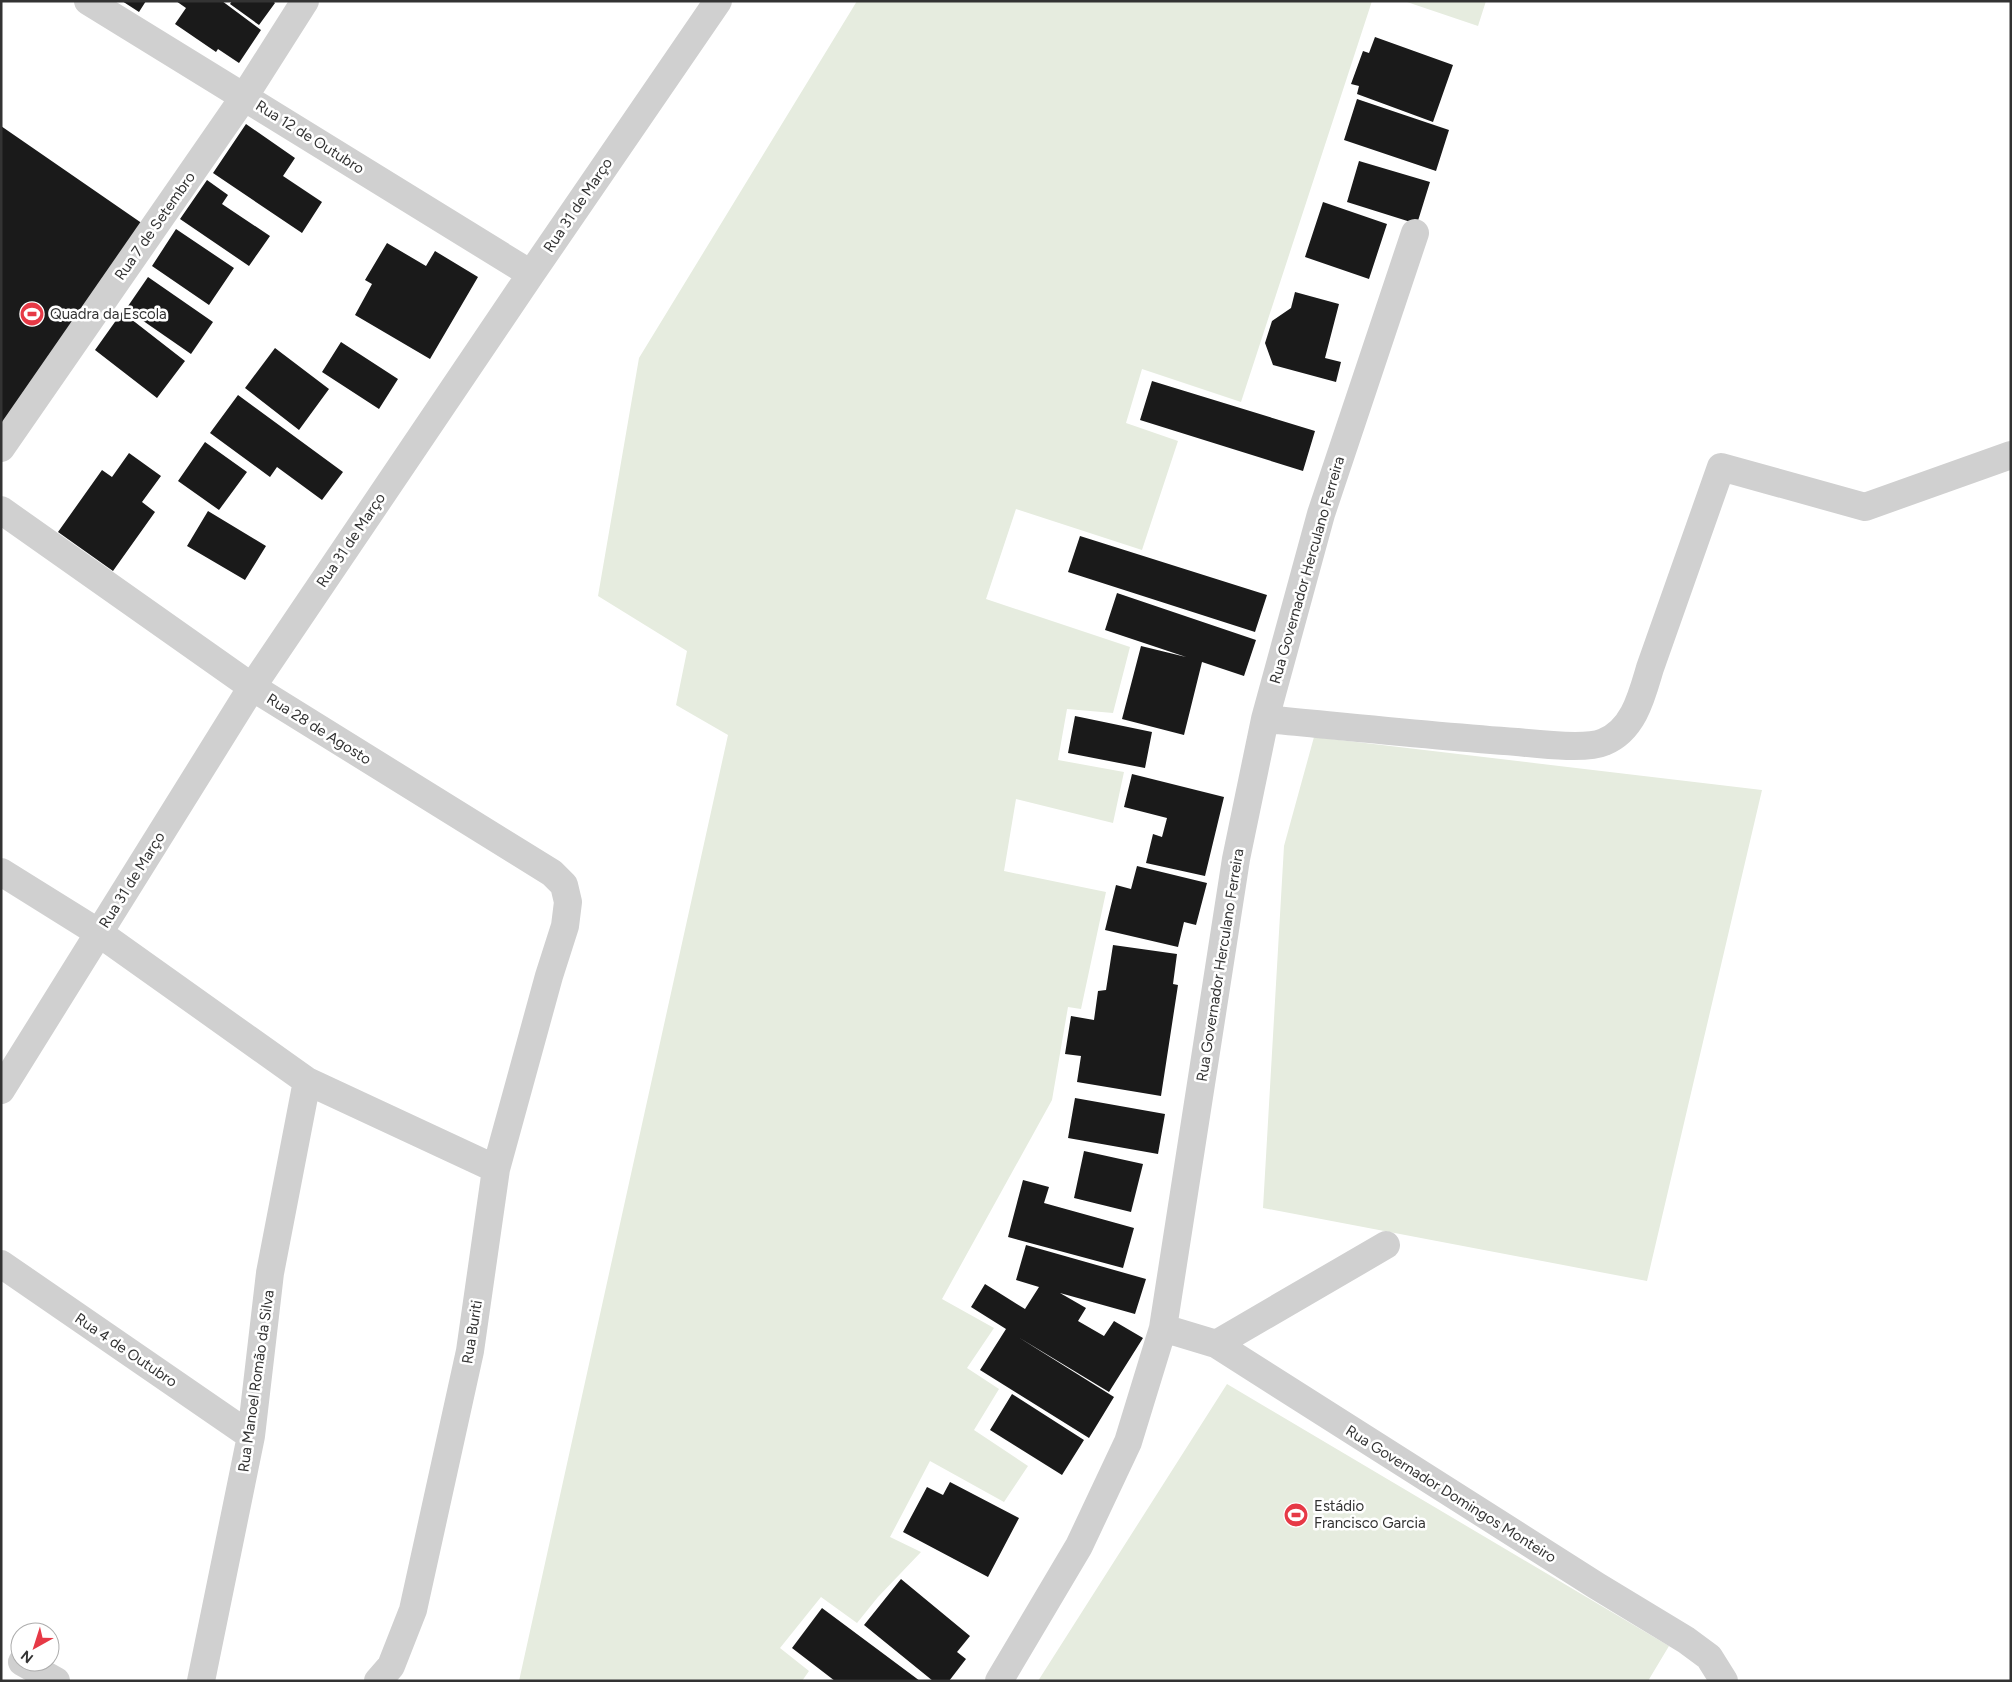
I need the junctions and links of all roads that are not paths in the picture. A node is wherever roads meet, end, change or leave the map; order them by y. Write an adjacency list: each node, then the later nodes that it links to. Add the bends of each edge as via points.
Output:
1 (88, 1): 4 (street, Rua 12 de Outubro)
2 (305, 1): 4 (street, Rua 7 de Setembro)
3 (718, 1): 6 (street, Rua 31 de Março)
4 (244, 97): 6 (street, Rua 12 de Outubro); 7 (street, Rua 7 de Setembro)
5 (1415, 233): 11 (street, Rua Governador Herculano Ferreira, via 1321,514)
6 (531, 274): 10 (street, Rua 31 de Março)
7 (1, 448)
8 (2011, 455): 11 (street, via 1865,507 1721,467 1641,700 1625,728 1604,742 1575,746 1541,744)
9 (1, 510): 10 (street, Rua 28 de Agosto)
10 (252, 687): 13 (street, Rua 31 de Março); 14 (street, Rua 28 de Agosto, via 552,873 564,885 568,902 565,926)
11 (1265, 719): 20 (street, Rua Governador Herculano Ferreira, via 1236,859)
12 (1, 872): 13 (street)
13 (99, 933): 15 (street); 16 (street, Rua 31 de Março)
14 (549, 976): 17 (street, Rua Buriti)
15 (307, 1081): 17 (street); 22 (street, Rua Manoel Romão da Silva, via 270,1273)
16 (1, 1090)
17 (496, 1169): 26 (street, Rua Buriti, via 470,1351 413,1610 391,1666)
18 (1386, 1245): 21 (street)
19 (1, 1264): 22 (street, Rua 4 de Outubro)
20 (1163, 1328): 21 (street, Rua Governador Domingos Monteiro); 27 (street, Rua Governador Herculano Ferreira, via 1128,1442 1079,1546)
21 (1216, 1344): 28 (street, Rua Governador Domingos Monteiro, via 1686,1640 1710,1656)
22 (251, 1436): 25 (street, Rua Manoel Romão da Silva)
23 (40, 1672): 24 (street)
24 (56, 1681)
25 (201, 1681)
26 (378, 1681)
27 (999, 1681)
28 (1724, 1681)

